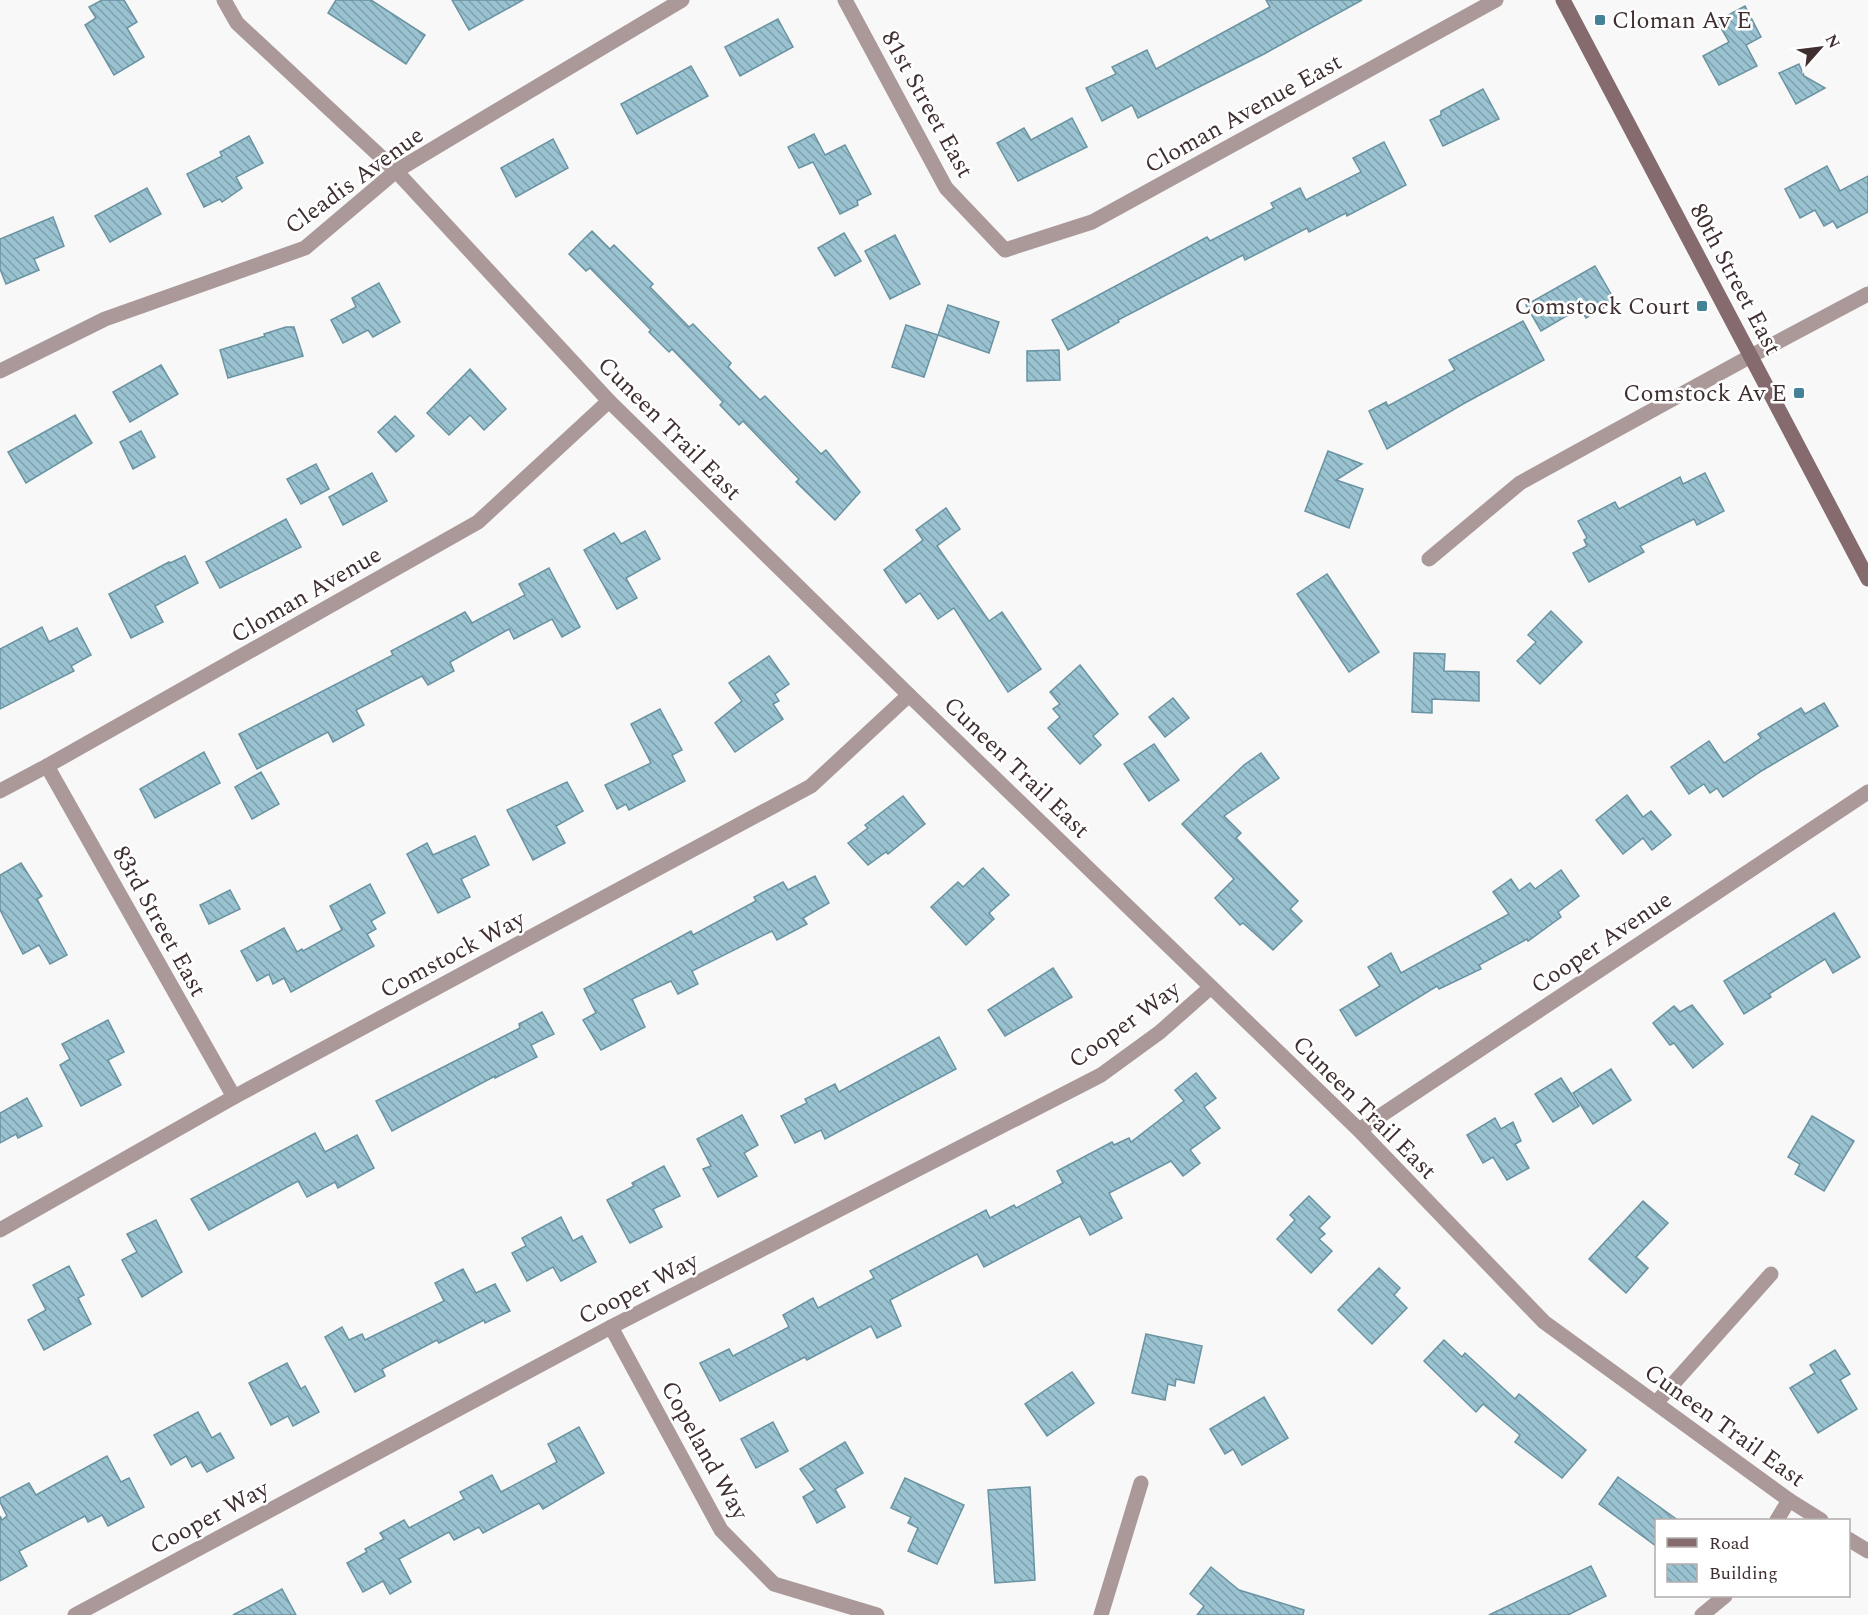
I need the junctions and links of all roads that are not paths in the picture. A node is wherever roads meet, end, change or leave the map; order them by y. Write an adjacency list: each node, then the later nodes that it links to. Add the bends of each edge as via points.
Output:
1 (224, 0): 6 (street, Cuneen Trail East, via 237,23)
2 (682, 0): 6 (street, Cleadis Avenue)
3 (845, 0): 7 (street, 81st Street East, via 946,188)
4 (1496, 0): 7 (street, Cloman Avenue East, via 1092,222)
5 (1563, 0): 9 (street, 80th Street East)
6 (396, 171): 10 (street, Cleadis Avenue, via 305,248 105,319); 11 (street, Cuneen Trail East)
7 (1005, 250)
8 (1868, 294): 9 (street)
9 (1750, 356): 12 (street, via 1520,483); 13 (street, 80th Street East)
10 (0, 371)
11 (609, 401): 14 (street, Cuneen Trail East); 15 (street, Cloman Avenue, via 478,522)
12 (1429, 560)
13 (1868, 579)
14 (909, 695): 18 (street, Cuneen Trail East); 19 (street, Comstock Way, via 811,786)
15 (47, 766): 16 (street, Cloman Avenue); 19 (street, 83rd Street East)
16 (0, 791)
17 (1868, 792): 20 (street, Cooper Avenue)
18 (1211, 987): 20 (street, Cuneen Trail East); 23 (street, Cooper Way, via 1160,1032 1101,1075)
19 (234, 1097): 21 (street, Comstock Way)
20 (1359, 1130): 24 (street, Cuneen Trail East, via 1544,1322)
21 (0, 1230)
22 (1771, 1274): 24 (street)
23 (612, 1327): 32 (street, Cooper Way); 33 (street, Copeland Way, via 721,1530 774,1584)
24 (1656, 1403): 26 (street, Cuneen Trail East)
25 (1141, 1483): 34 (street)
26 (1790, 1500): 27 (street); 28 (street, Cuneen Trail East)
27 (1778, 1519)
28 (1818, 1519)
29 (1850, 1540): 30 (street)
30 (1868, 1551)
31 (1724, 1597): 35 (street)
32 (75, 1615)
33 (877, 1615)
34 (1101, 1615)
35 (1702, 1615)

